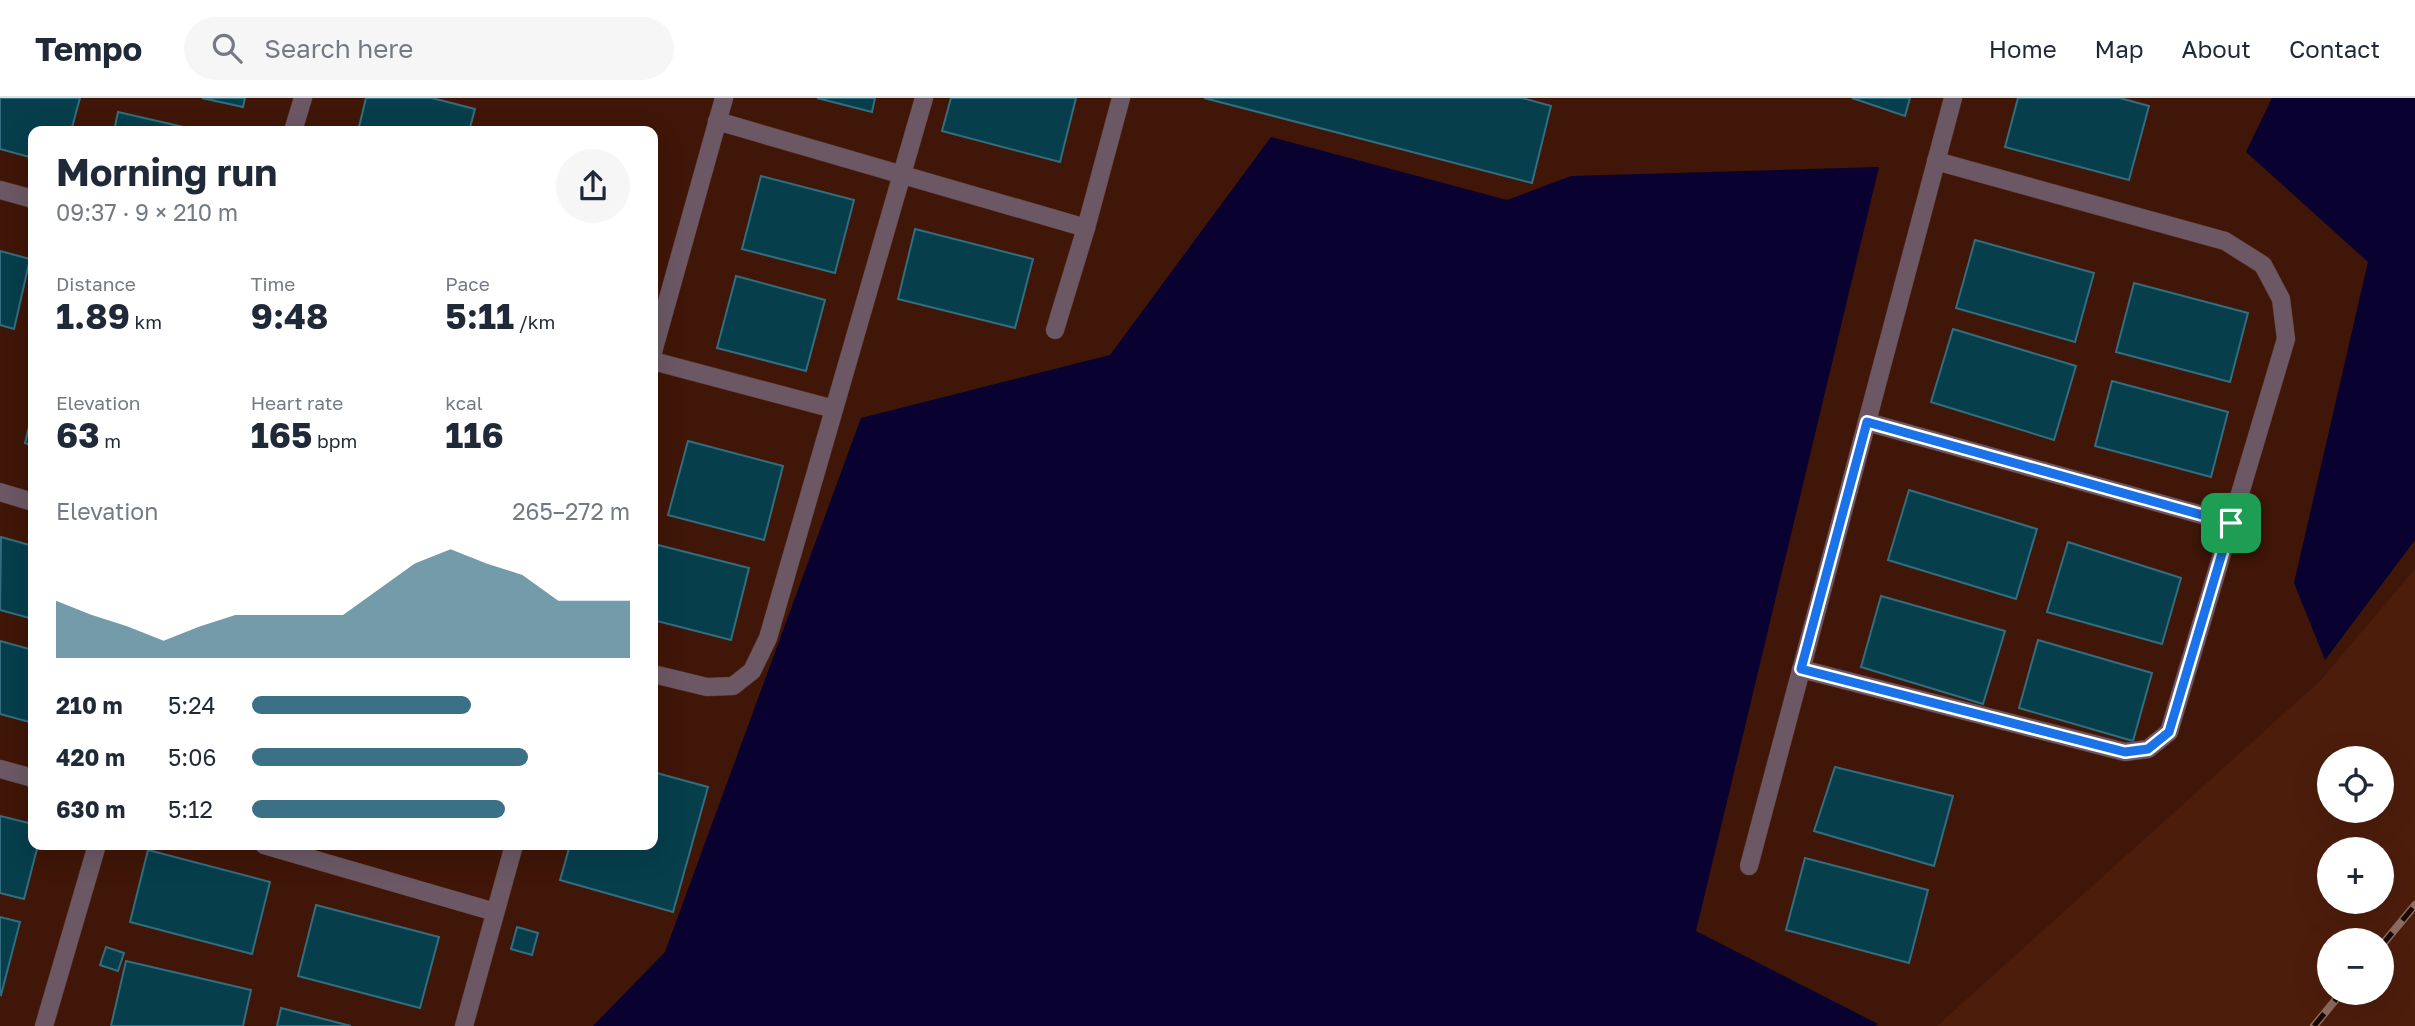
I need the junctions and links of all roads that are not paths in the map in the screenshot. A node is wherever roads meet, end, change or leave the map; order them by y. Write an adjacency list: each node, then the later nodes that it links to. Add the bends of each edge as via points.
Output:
1 (303, 98): 7 (street)
2 (724, 98): 6 (street)
3 (924, 98): 9 (street)
4 (1121, 98): 12 (street)
5 (1953, 98): 8 (street)
6 (717, 121): 9 (street); 14 (street)
7 (295, 126)
8 (1936, 161): 17 (street); 20 (street, via 2225,241 2263,265 2281,299 2286,339)
9 (903, 175): 12 (street); 16 (street)
10 (0, 190): 11 (street)
11 (28, 198)
12 (1086, 228): 13 (street)
13 (1055, 330)
14 (658, 334)
15 (658, 362): 16 (street)
16 (834, 408): 22 (street, via 768,638 752,671 733,687 707,687)
17 (1867, 422): 20 (street); 21 (street)
18 (0, 492): 19 (street)
19 (28, 500)
20 (2231, 523): 21 (street, via 2169,732 2148,749 2125,752)
21 (1801, 669): 28 (street)
22 (658, 675)
23 (0, 769): 24 (street)
24 (28, 777)
25 (96, 850): 30 (street)
26 (281, 850): 29 (street)
27 (513, 850): 29 (street)
28 (1749, 866)
29 (495, 912): 31 (street)
30 (44, 1026)
31 (464, 1026)

